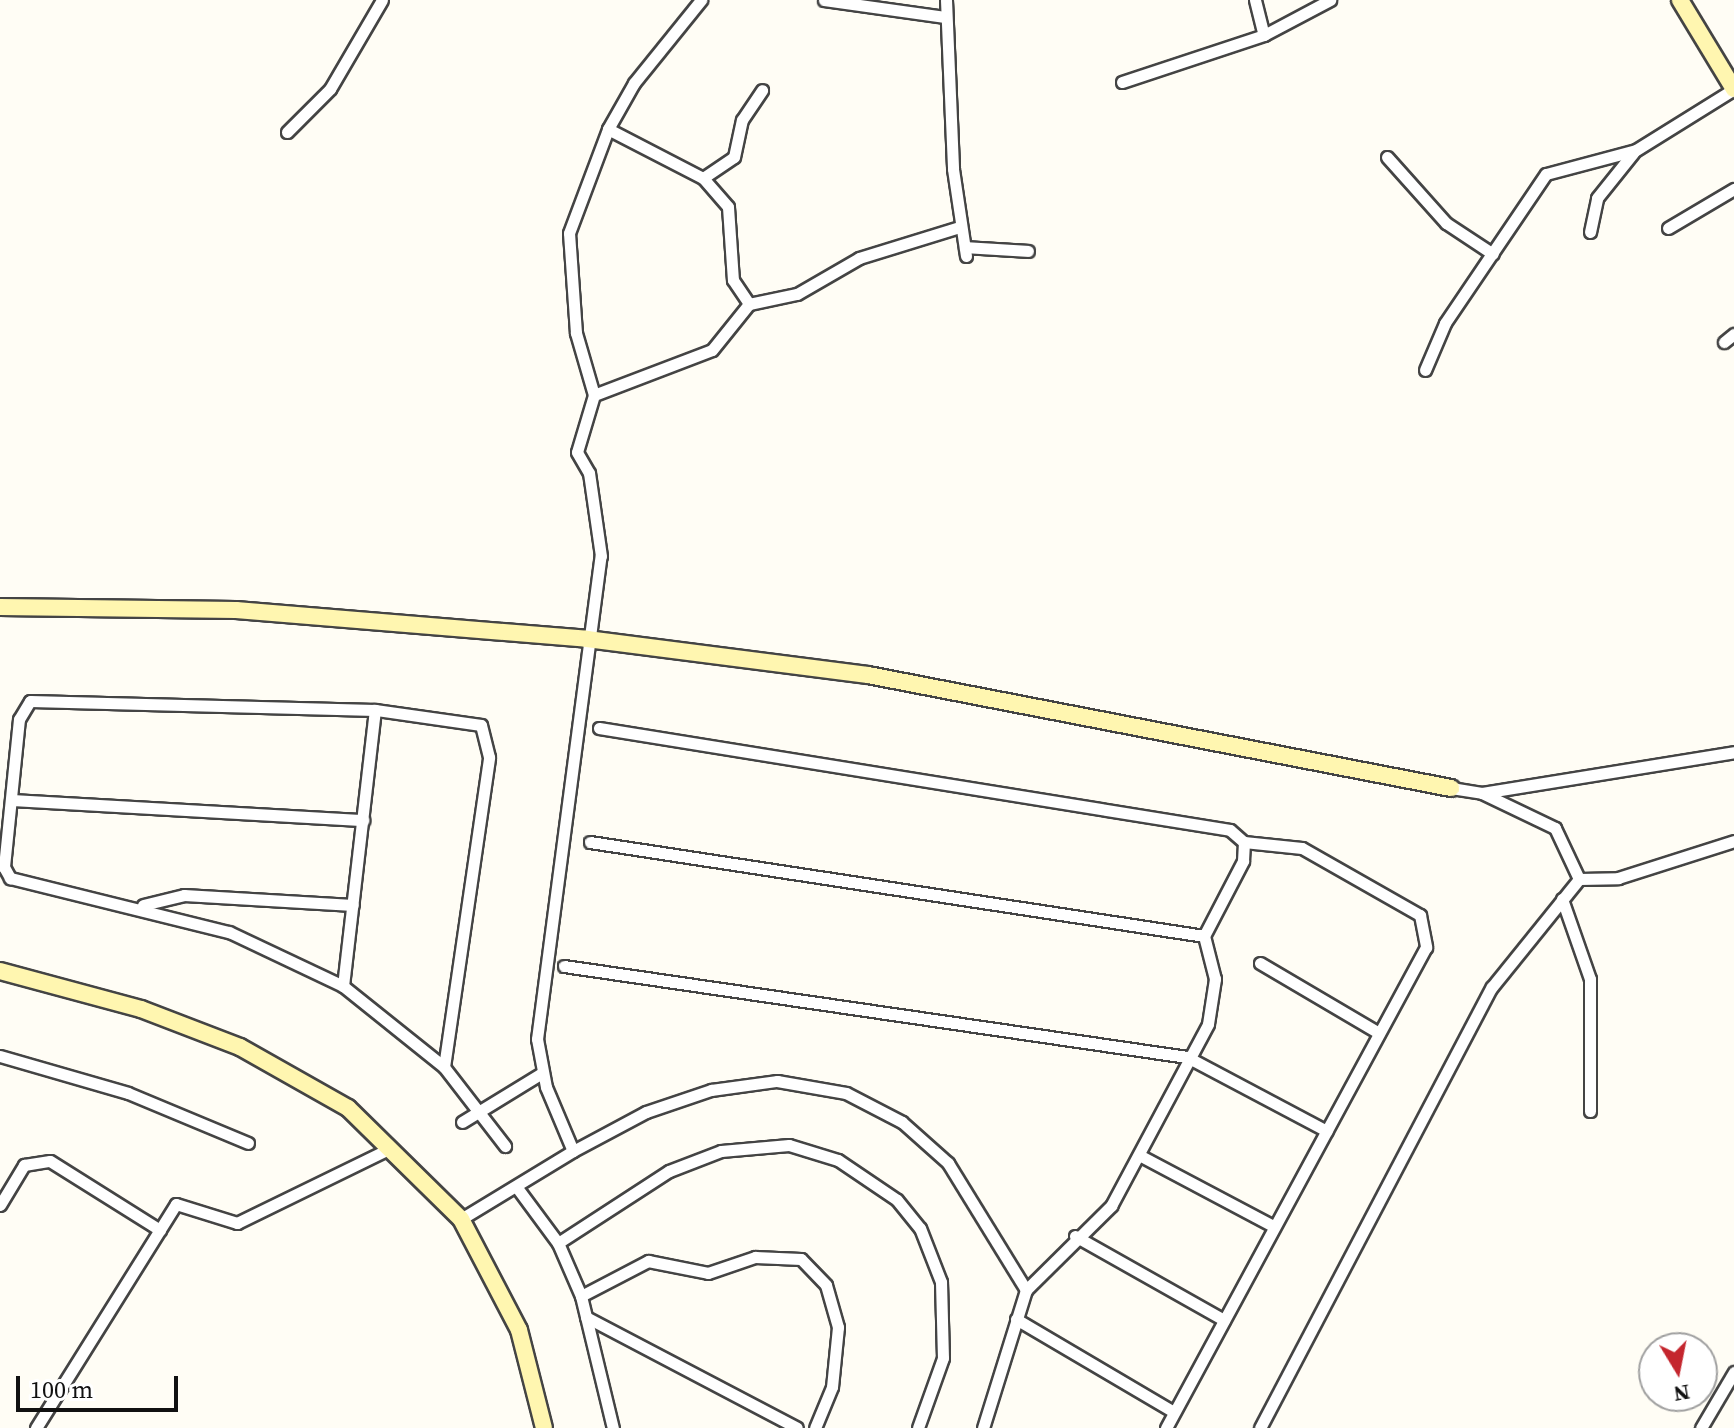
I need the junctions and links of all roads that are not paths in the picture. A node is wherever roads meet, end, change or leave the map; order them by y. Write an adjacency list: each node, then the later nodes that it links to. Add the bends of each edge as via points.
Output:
1 (382, 0): 14 (street, via 330,89)
2 (701, 0): 13 (street, via 634,83)
3 (824, 0): 8 (street)
4 (946, 0): 8 (street)
5 (1255, 0): 9 (street)
6 (1330, 0): 9 (street)
7 (1680, 0): 11 (main road)
8 (945, 17): 19 (street)
9 (1264, 35): 10 (street)
10 (1122, 82)
11 (1734, 89): 15 (street)
12 (762, 90): 17 (street, via 742,120 734,157)
13 (608, 129): 17 (street); 26 (street, via 569,233 576,333)
14 (287, 132)
15 (1636, 150): 21 (street, via 1597,198); 23 (street, via 1553,169)
16 (1387, 157): 23 (street, via 1446,223)
17 (703, 178): 24 (street, via 728,207 733,280)
18 (1734, 189): 20 (street)
19 (960, 227): 22 (street, via 966,252); 24 (street, via 859,258 797,294)
20 (1668, 228)
21 (1590, 232)
22 (1028, 251)
23 (1493, 254): 25 (street, via 1445,323)
24 (749, 304): 26 (street, via 712,350)
25 (1425, 370)
26 (594, 395): 28 (street, via 576,440 601,556)
27 (0, 607): 28 (main road, via 236,610)
28 (587, 639): 32 (main road, via 868,675); 52 (street, via 539,1004)
29 (375, 710): 34 (street, via 43,696 30,701 19,719); 35 (street); 51 (street, via 465,721 490,738)
30 (599, 728): 38 (street, via 1230,830)
31 (1734, 752): 33 (street)
32 (1451, 788): 33 (street)
33 (1482, 793): 39 (street, via 1555,828)
34 (13, 800): 35 (street); 41 (street, via 4,867 10,878)
35 (363, 820): 42 (street)
36 (1734, 841): 39 (street, via 1618,878)
37 (590, 842): 43 (street)
38 (1244, 842): 43 (street, via 1243,861); 48 (street, via 1302,848 1420,915 1426,947)
39 (1579, 879): 40 (street)
40 (1562, 899): 54 (street, via 1590,979); 84 (street, via 1492,987)
41 (143, 905): 42 (street, via 184,895); 47 (street, via 229,932)
42 (353, 905): 47 (street)
43 (1204, 936): 50 (street, via 1214,1001)
44 (1260, 963): 48 (street)
45 (564, 966): 50 (street)
46 (0, 971): 59 (main road, via 141,1009 253,1052 336,1099)
47 (343, 986): 51 (street)
48 (1379, 1033): 56 (street)
49 (0, 1056): 57 (street, via 128,1093)
50 (1187, 1057): 56 (street); 61 (street)
51 (444, 1067): 53 (street)
52 (542, 1073): 53 (street); 60 (street)
53 (482, 1110): 55 (street); 58 (street)
54 (1590, 1111)
55 (462, 1122)
56 (1327, 1131): 65 (street)
57 (248, 1143)
58 (505, 1146)
59 (389, 1149): 64 (main road); 66 (street, via 245,1221 227,1222 181,1202)
60 (573, 1151): 62 (street); 69 (street, via 646,1112 711,1090 777,1081 846,1093 902,1122 948,1163)
61 (1139, 1155): 65 (street); 67 (street, via 1111,1206)
62 (518, 1189): 64 (street); 68 (street)
63 (0, 1205): 66 (street, via 24,1165 50,1161)
64 (461, 1219): 77 (main road, via 519,1330)
65 (1273, 1226): 73 (street)
66 (160, 1230): 76 (street)
67 (1075, 1236): 69 (street); 73 (street)
68 (558, 1243): 70 (street); 81 (street, via 669,1171 721,1151 789,1145 838,1160 897,1200 920,1228 941,1282 943,1358)
69 (1026, 1290): 72 (street)
70 (581, 1296): 71 (street); 80 (street, via 648,1261 708,1273 755,1257 801,1259 826,1285 838,1327 832,1387)
71 (586, 1317): 78 (street); 79 (street)
72 (1016, 1319): 75 (street); 82 (street)
73 (1224, 1320): 75 (street)
74 (1734, 1372): 85 (street)
75 (1174, 1412): 83 (street)
76 (36, 1428)
77 (544, 1428)
78 (613, 1428)
79 (797, 1428)
80 (815, 1428)
81 (918, 1428)
82 (983, 1428)
83 (1166, 1428)
84 (1260, 1428)
85 (1701, 1428)

